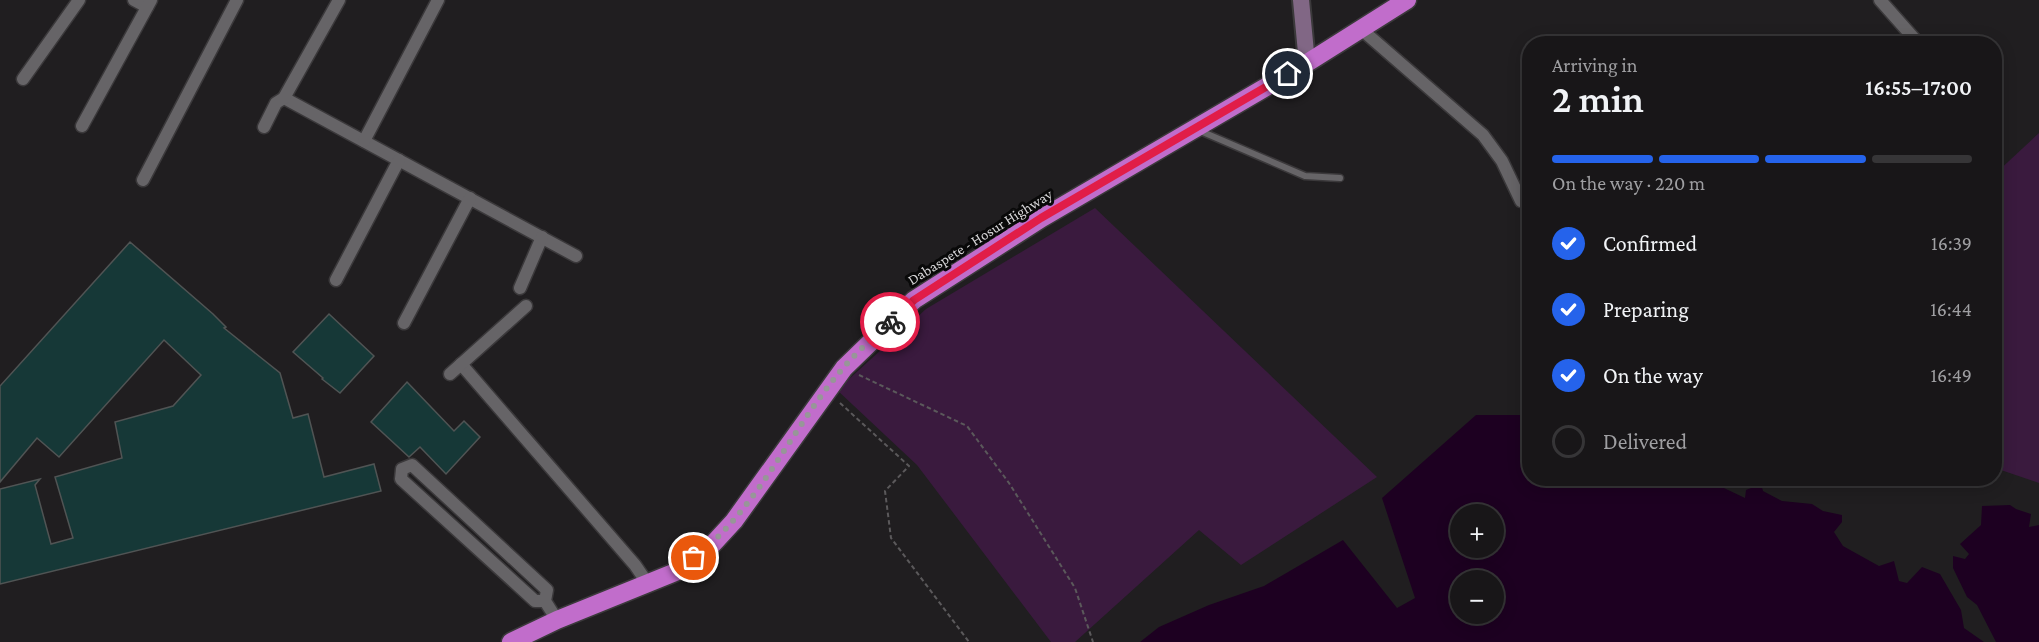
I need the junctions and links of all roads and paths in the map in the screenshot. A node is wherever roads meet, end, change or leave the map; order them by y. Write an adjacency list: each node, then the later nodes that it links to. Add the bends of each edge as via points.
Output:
1 (79, 0): 13 (street)
2 (134, 0): 9 (street)
3 (237, 0): 21 (street)
4 (438, 0): 18 (street)
5 (1301, 0): 12 (street)
6 (1407, 0): 10 (highway, Dabaspete - Hosur Highway)
7 (1880, 0): 11 (street)
8 (334, 2): 14 (street)
9 (149, 4): 15 (street)
10 (1361, 29): 12 (highway, Dabaspete - Hosur Highway); 23 (street, via 1483,135 1502,161)
11 (1911, 36)
12 (1307, 63): 17 (highway, Dabaspete - Hosur Highway)
13 (23, 79)
14 (284, 98): 16 (street, via 276,102); 18 (street)
15 (81, 126)
16 (264, 127)
17 (1194, 129): 20 (lane, via 1305,176); 31 (highway, Dabaspete - Hosur Highway, via 1041,218 914,300)
18 (364, 141): 19 (street)
19 (399, 160): 22 (street); 26 (street)
20 (1340, 178)
21 (143, 180)
22 (470, 198): 24 (street); 29 (street)
23 (1521, 201)
24 (542, 237): 25 (street); 27 (street)
25 (576, 256)
26 (336, 280)
27 (520, 288)
28 (526, 306): 30 (street)
29 (404, 323)
30 (461, 363): 32 (street); 34 (street)
31 (844, 368): 33 (highway, Dabaspete - Hosur Highway); 39 (path, via 967,426 1009,483 1075,588)
32 (450, 374)
33 (825, 393): 34 (highway, Dabaspete - Hosur Highway, via 734,521 711,546 678,571); 38 (path, via 909,466 885,491 891,537)
34 (648, 584): 36 (highway, Dabaspete - Hosur Highway)
35 (545, 601): 35 (street, via 535,601 401,479 402,469 412,465 437,488 547,590); 36 (street)
36 (557, 620): 37 (highway, Dabaspete - Hosur Highway)
37 (511, 642)
38 (969, 642)
39 (1093, 642)

